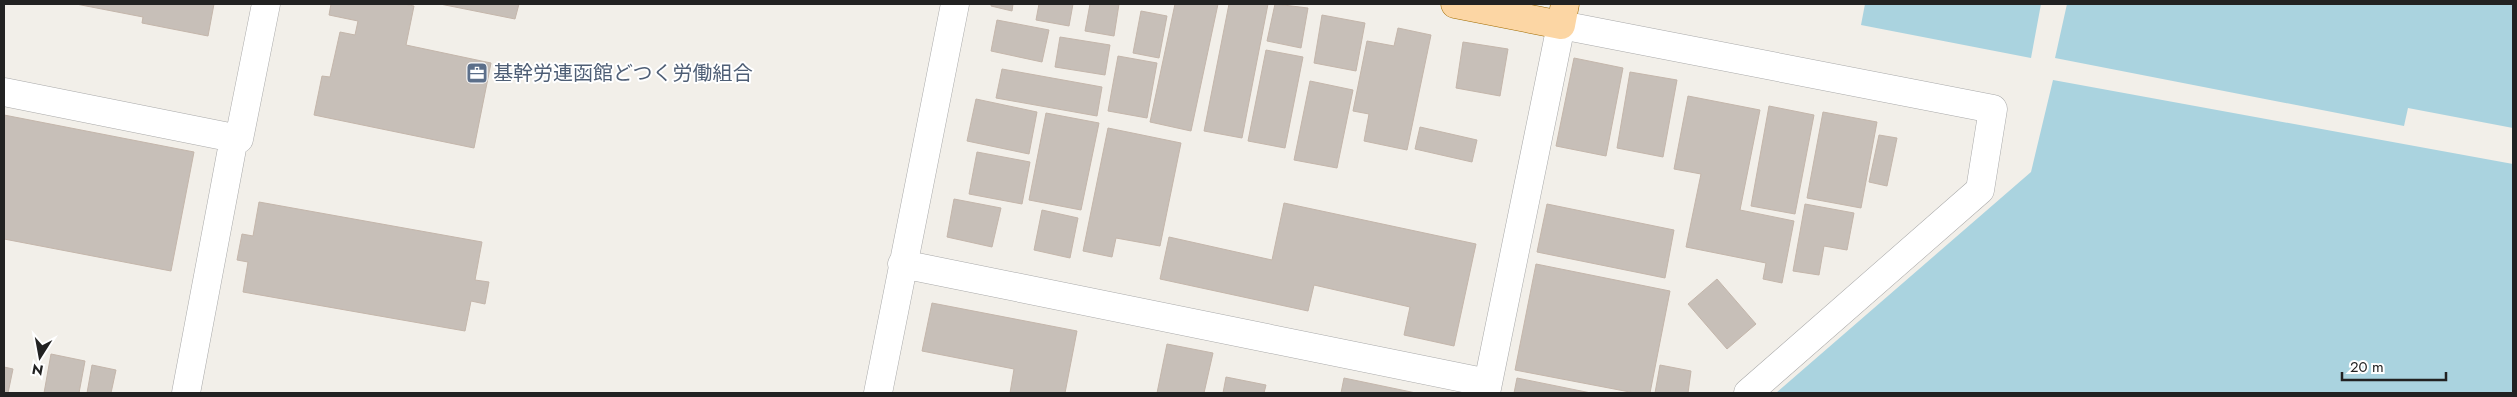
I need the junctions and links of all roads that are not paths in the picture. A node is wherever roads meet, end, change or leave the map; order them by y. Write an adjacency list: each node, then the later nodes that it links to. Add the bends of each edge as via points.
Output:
1 (266, 4): 6 (street, via 239,140)
2 (956, 4): 7 (street)
3 (1456, 4): 4 (main road)
4 (1563, 14): 8 (street); 11 (street, via 1993,109 1980,190)
5 (4, 92): 6 (street)
6 (234, 138): 9 (street)
7 (902, 264): 8 (street); 10 (street)
8 (1487, 388)
9 (186, 393)
10 (878, 393)
11 (1748, 393)

